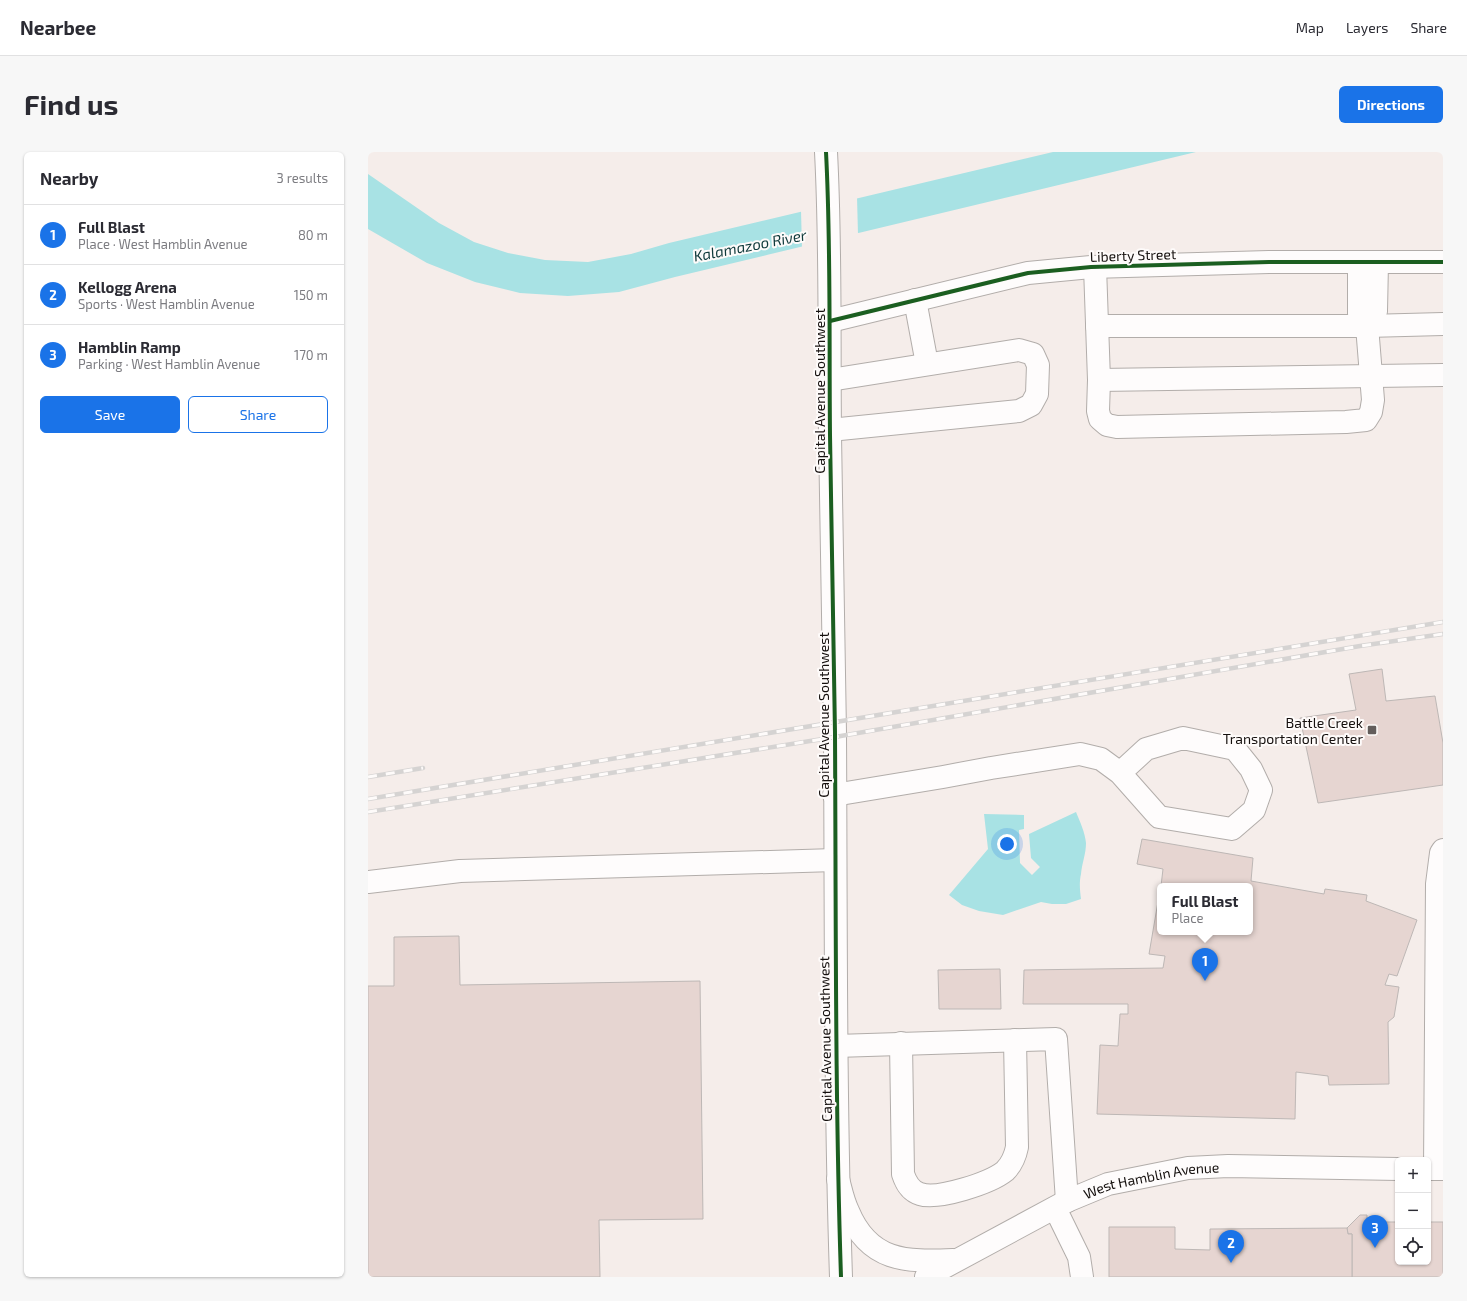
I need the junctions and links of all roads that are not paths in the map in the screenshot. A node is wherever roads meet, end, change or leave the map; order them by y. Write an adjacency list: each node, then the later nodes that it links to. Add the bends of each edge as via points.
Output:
1 (826, 152): 6 (main road, Capital Avenue Southwest)
2 (1443, 262): 3 (main road, Liberty Street)
3 (1368, 263): 4 (main road, Liberty Street, via 1269,262); 9 (main road, via 1359,314)
4 (1095, 267): 5 (main road, Liberty Street, via 1028,273); 8 (main road)
5 (915, 300): 6 (main road, Liberty Street); 10 (main road)
6 (830, 321): 13 (main road, Capital Avenue Southwest)
7 (1443, 324): 9 (main road)
8 (1097, 326): 9 (main road); 14 (main road)
9 (1367, 326): 12 (main road)
10 (927, 364): 13 (main road); 15 (main road, via 1019,350 1033,354 1038,364 1038,394 1031,405 1019,411)
11 (1443, 375): 12 (main road)
12 (1372, 376): 14 (main road); 14 (main road, via 1373,400 1371,412 1366,420 1117,427 1107,425 1100,419)
13 (830, 380): 15 (main road, Capital Avenue Southwest)
14 (1099, 380)
15 (830, 430): 17 (main road, Capital Avenue Southwest)
16 (1120, 773): 16 (main road, via 1159,817 1232,829 1254,810 1261,790 1251,769 1235,749 1183,738 1146,749); 17 (main road, via 1101,759 1080,754)
17 (834, 795): 19 (main road, Capital Avenue Southwest)
18 (1443, 850): 25 (main road, via 1437,884)
19 (834, 860): 20 (main road, via 460,871); 23 (main road, Capital Avenue Southwest)
20 (368, 882)
21 (1015, 1040): 22 (main road); 22 (main road, via 1017,1147 1014,1161 987,1182 962,1190 930,1195 913,1190 906,1182 904,1174); 27 (main road, via 1056,1039)
22 (901, 1043): 23 (main road)
23 (836, 1046): 26 (main road, Capital Avenue Southwest)
24 (1395, 1168): 27 (main road, West Hamblin Avenue, via 1188,1168 1108,1184)
25 (1435, 1169)
26 (838, 1179): 28 (main road, via 848,1212 859,1231 873,1247 896,1258 924,1261); 29 (main road, Capital Avenue Southwest)
27 (1061, 1204): 28 (main road, West Hamblin Avenue); 31 (main road, via 1079,1256)
28 (958, 1260): 30 (main road, West Hamblin Avenue)
29 (841, 1277)
30 (926, 1277)
31 (1082, 1277)

